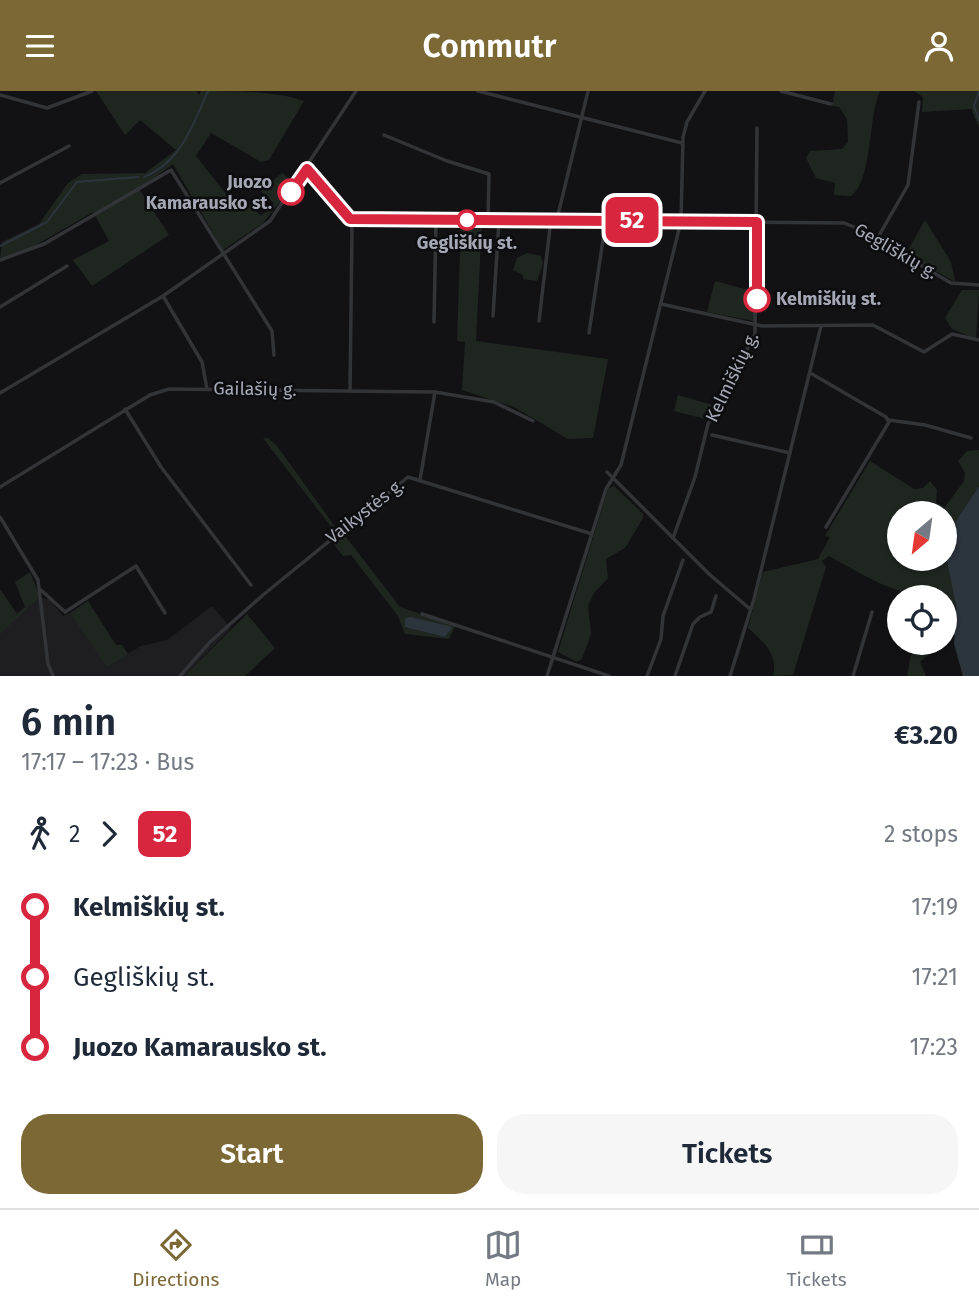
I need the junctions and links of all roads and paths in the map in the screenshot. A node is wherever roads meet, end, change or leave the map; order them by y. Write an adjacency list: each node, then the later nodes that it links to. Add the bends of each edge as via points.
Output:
1 (92, 91): 7 (street, via 47,108)
2 (356, 91): 15 (street)
3 (478, 91): 10 (street)
4 (588, 91): 10 (street)
5 (705, 91): 13 (street, via 687,122)
6 (780, 91): 9 (street)
7 (0, 95)
8 (919, 102): 26 (street, via 908,185)
9 (831, 104)
10 (582, 117): 13 (street); 19 (street)
11 (757, 128): 25 (street, Kelmiškių g.)
12 (384, 135): 21 (street, via 489,174)
13 (682, 143): 24 (street)
14 (69, 146): 16 (street)
15 (307, 169): 17 (street); 27 (street, via 270,221)
16 (0, 183)
17 (350, 219): 20 (street, Gegliškių g.); 44 (street)
18 (551, 219): 19 (street, Gegliškių g.); 22 (street, Gegliškių g.); 35 (street)
19 (557, 219): 23 (street, Gegliškių g.)
20 (436, 220): 21 (street, Gegliškių g.); 36 (street)
21 (488, 220): 22 (street, Gegliškių g.)
22 (499, 220): 34 (street)
23 (606, 220): 24 (street, Gegliškių g.); 39 (street)
24 (681, 221): 25 (street, Gegliškių g.); 32 (street)
25 (757, 222): 26 (street, Gegliškių g., via 844,223); 37 (street, Kelmiškių g.)
26 (877, 239): 30 (street, Gegliškių g., via 951,283)
27 (223, 255): 28 (street, via 171,170 44,244); 31 (street); 41 (street, via 272,331)
28 (0, 260)
29 (67, 266): 33 (street)
30 (979, 285)
31 (163, 296): 43 (street, via 202,362); 46 (street)
32 (661, 304): 37 (street); 54 (street)
33 (0, 307)
34 (493, 316)
35 (539, 321)
36 (434, 322)
37 (757, 325): 38 (street); 60 (street, Kelmiškių g., via 748,352 708,424)
38 (821, 326): 40 (street, via 879,327 921,351 952,334); 42 (street)
39 (589, 333)
40 (979, 340)
41 (274, 355)
42 (811, 373): 48 (street); 52 (street)
43 (207, 389): 44 (street, Gailašių g.); 47 (street, Gailašių g., via 160,391)
44 (349, 391): 45 (street, Gailašių g.)
45 (435, 392): 49 (street, Gailašių g., via 494,402); 55 (street)
46 (0, 393)
47 (125, 409): 56 (street, Gailašių g.); 62 (street, via 161,467)
48 (888, 420): 51 (street); 58 (street)
49 (533, 421)
50 (712, 435): 52 (street)
51 (971, 438)
52 (790, 453): 65 (street)
53 (607, 472): 54 (street)
54 (614, 479): 59 (street, via 606,489); 60 (street)
55 (420, 480): 59 (street, Vaikystės g.); 72 (street, Vaikystės g., via 404,478 357,516 210,642)
56 (0, 487)
57 (0, 517): 63 (street)
58 (826, 527)
59 (592, 534): 69 (street)
60 (673, 538): 65 (street)
61 (683, 560): 76 (street)
62 (250, 585)
63 (41, 590): 67 (street, via 65,612 136,566); 71 (street)
64 (716, 596): 77 (street, via 711,613 693,624)
65 (750, 609): 78 (street)
66 (872, 612): 79 (street)
67 (165, 613)
68 (422, 614): 69 (street)
69 (553, 657): 70 (street); 73 (street)
70 (586, 669): 74 (street); 75 (street)
71 (53, 676)
72 (180, 676)
73 (547, 676)
74 (584, 676)
75 (609, 676)
76 (647, 676)
77 (675, 676)
78 (730, 676)
79 (853, 676)

